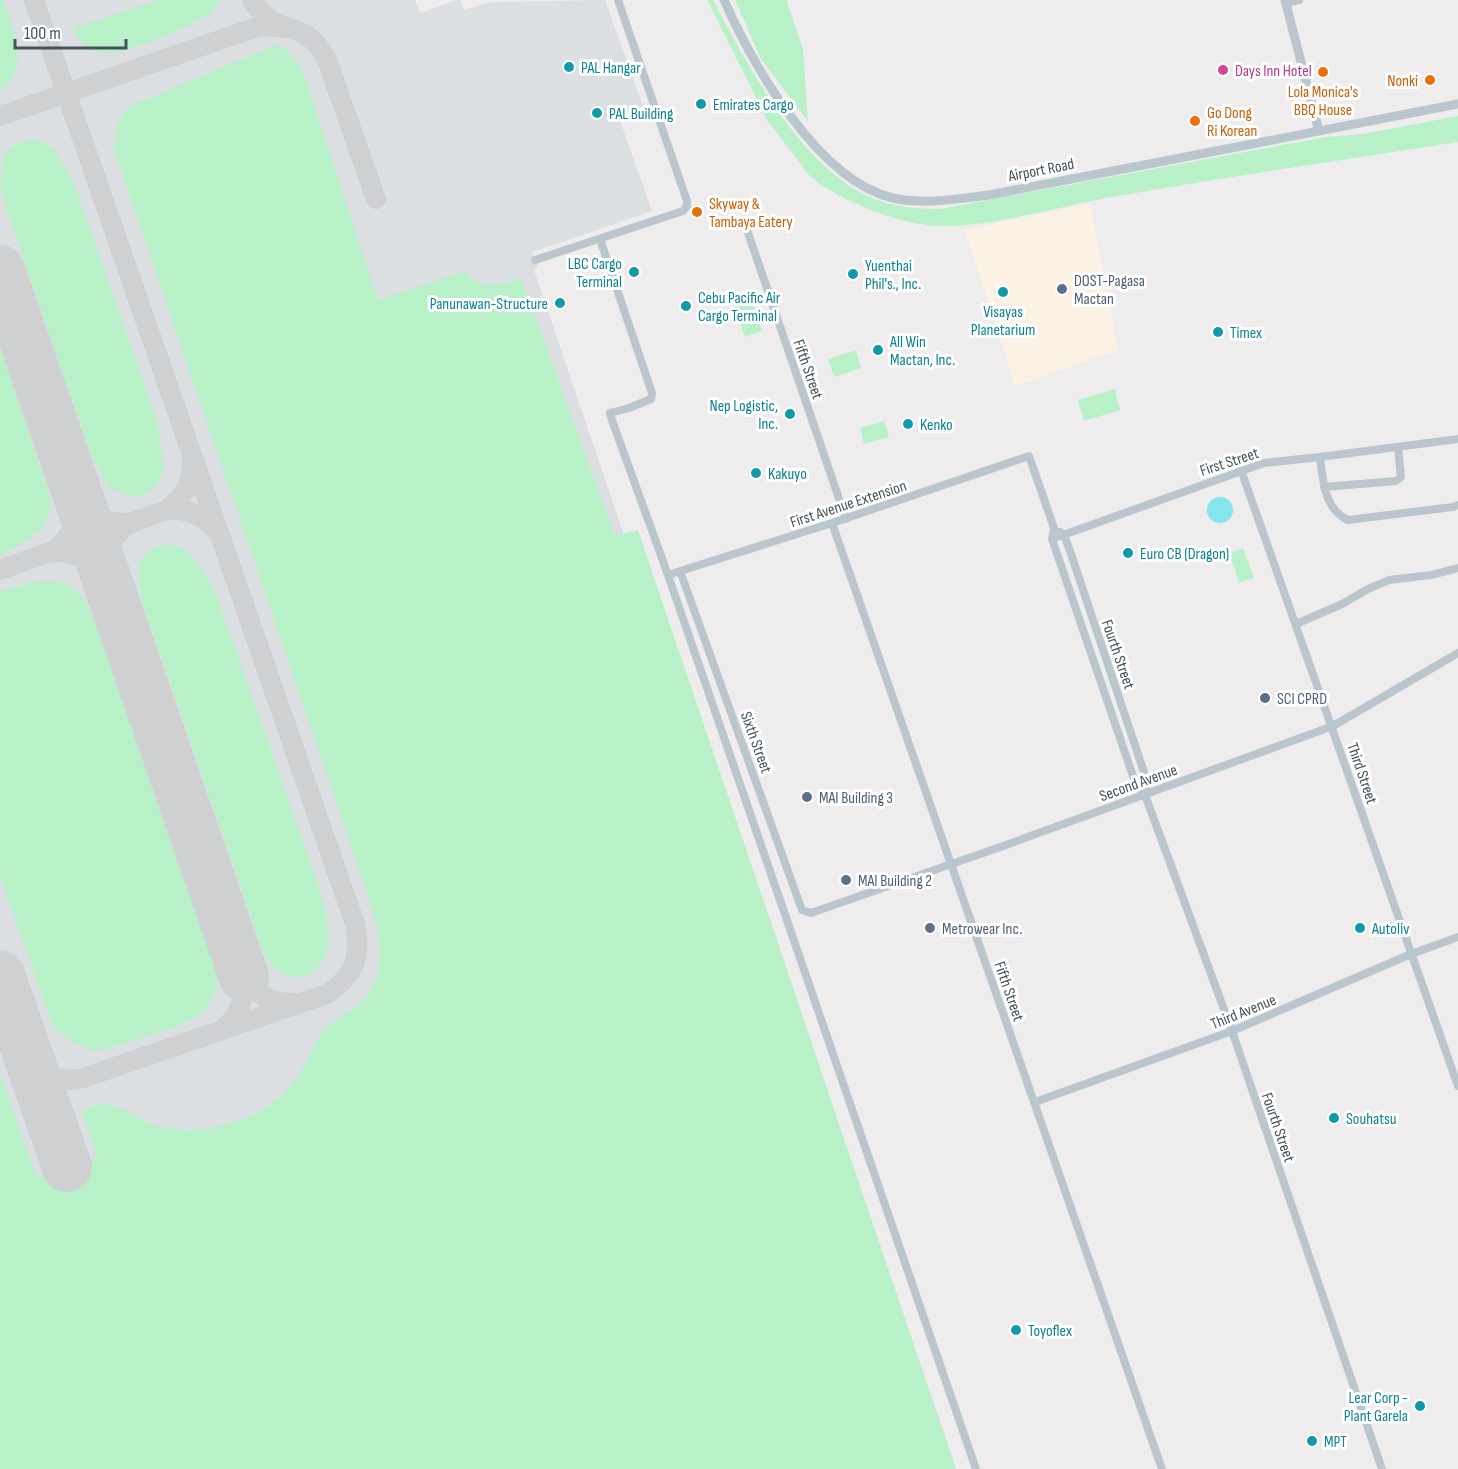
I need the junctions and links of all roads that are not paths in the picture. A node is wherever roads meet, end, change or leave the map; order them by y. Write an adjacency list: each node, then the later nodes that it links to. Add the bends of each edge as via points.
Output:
1 (618, 0): 8 (street, via 687,206 683,211)
2 (724, 0): 6 (street, Airport Road, via 755,61 806,134 849,178 891,197 938,202 989,195)
3 (1299, 0): 4 (street)
4 (1285, 1): 6 (street)
5 (1458, 104): 6 (street, Airport Road)
6 (1319, 131)
7 (746, 227): 16 (street, Fifth Street)
8 (600, 239): 9 (street); 42 (street, via 652,393 651,399 610,413 613,423)
9 (535, 260)
10 (1458, 440): 11 (street, First Street)
11 (1398, 447): 12 (street, First Street); 14 (street, via 1401,477 1396,481)
12 (1320, 457): 13 (street, First Street, via 1264,463); 14 (street)
13 (1241, 470): 19 (street, First Street); 27 (street, Third Street)
14 (1324, 487): 15 (street, via 1336,512 1348,520)
15 (1458, 505)
16 (846, 519): 17 (street, First Avenue Extension); 18 (street, First Avenue Extension, via 1029,456)
17 (832, 523): 24 (street, First Avenue Extension); 35 (street, Fifth Street)
18 (1054, 528): 19 (street); 20 (street)
19 (1064, 535): 20 (street, First Street); 21 (street, Fourth Street)
20 (1052, 539): 22 (street, Fourth Street)
21 (1070, 551): 22 (street); 25 (street, Fourth Street)
22 (1058, 555): 26 (street, Fourth Street)
23 (1458, 568): 27 (street, via 1389,580)
24 (677, 572): 36 (street, Sixth Street, via 802,910)
25 (1088, 605): 26 (street); 28 (street, Fourth Street)
26 (1077, 609): 30 (street, Fourth Street)
27 (1296, 624): 33 (street, Third Street)
28 (1105, 653): 30 (street); 31 (street, Fourth Street)
29 (1458, 653): 33 (street, Second Avenue)
30 (1093, 657): 32 (street, Fourth Street)
31 (1119, 696): 32 (street); 34 (street, Fourth Street, via 1147,781)
32 (1108, 701): 34 (street, Fourth Street, via 1136,785)
33 (1333, 726): 34 (street, Second Avenue); 38 (street, Third Street)
34 (1145, 795): 35 (street, Second Avenue); 39 (street, Fourth Street)
35 (952, 864): 36 (street, Second Avenue); 41 (street, Fifth Street)
36 (816, 913)
37 (1458, 937): 38 (street, Third Avenue)
38 (1411, 954): 39 (street, Third Avenue); 40 (street, Third Street)
39 (1232, 1031): 41 (street, Third Avenue); 44 (street, Fourth Street)
40 (1458, 1086)
41 (1035, 1102): 43 (street, Fifth Street)
42 (976, 1469)
43 (1162, 1469)
44 (1382, 1469)

